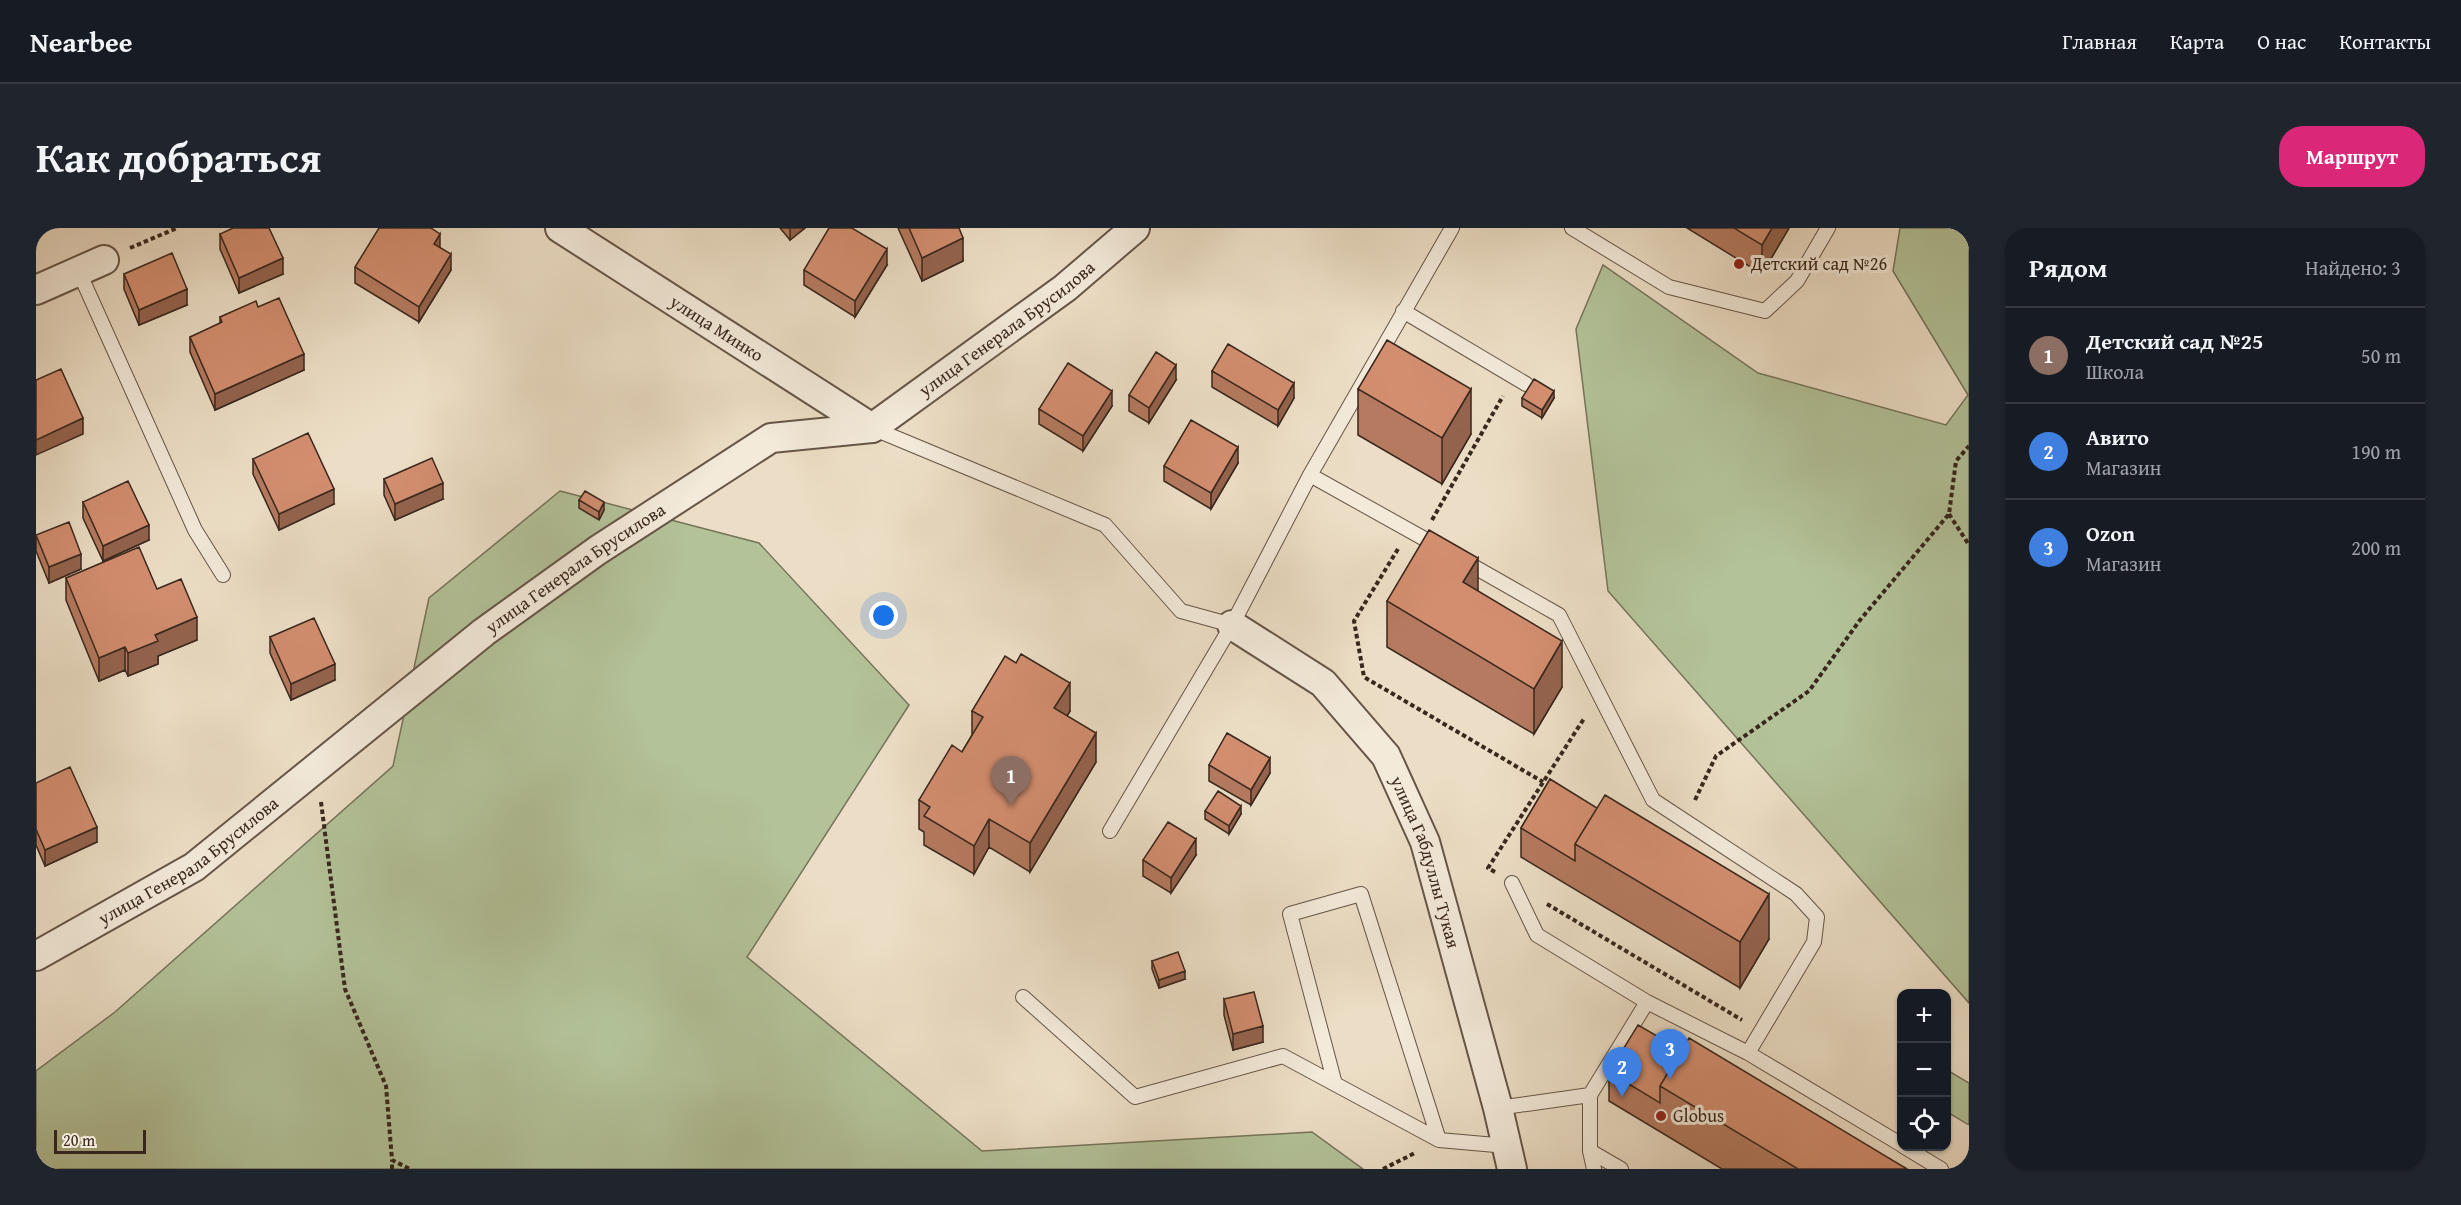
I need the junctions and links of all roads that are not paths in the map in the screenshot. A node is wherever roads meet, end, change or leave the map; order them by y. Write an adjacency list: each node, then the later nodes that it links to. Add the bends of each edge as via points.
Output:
1 (560, 228): 11 (street, улица Минко)
2 (1135, 228): 11 (street, улица Генерала Брусилова, via 1065,288)
3 (1452, 228): 9 (lane)
4 (1572, 228): 5 (lane, via 1669,287 1765,311 1797,281)
5 (1828, 228)
6 (104, 260): 7 (street)
7 (79, 272): 8 (street); 13 (lane, via 195,530)
8 (36, 291)
9 (1403, 311): 10 (lane); 12 (lane)
10 (1520, 380)
11 (872, 428): 14 (lane, via 1106,525 1181,611); 17 (street, улица Генерала Брусилова, via 771,438 598,550 484,632 194,867)
12 (1310, 475): 14 (lane); 20 (lane, via 1559,615 1653,800 1796,894 1817,917 1814,942)
13 (224, 575)
14 (1232, 625): 15 (lane); 23 (street, улица Габдуллы Тукая, via 1323,683 1386,756 1425,842)
15 (1110, 831)
16 (1512, 883): 19 (lane, via 1537,935)
17 (36, 956)
18 (1023, 997): 21 (lane, via 1136,1097 1283,1056)
19 (1647, 1002): 20 (lane); 22 (lane)
20 (1748, 1053): 25 (lane)
21 (1335, 1084): 24 (lane); 24 (lane, via 1290,914 1361,894)
22 (1590, 1095): 23 (lane); 26 (lane)
23 (1498, 1108): 28 (street, улица Габдуллы Тукая)
24 (1438, 1140): 28 (lane)
25 (1897, 1142)
26 (1590, 1151): 29 (lane); 30 (lane)
27 (1911, 1151): 31 (lane)
28 (1509, 1157)
29 (1594, 1169)
30 (1621, 1169)
31 (1941, 1169)

